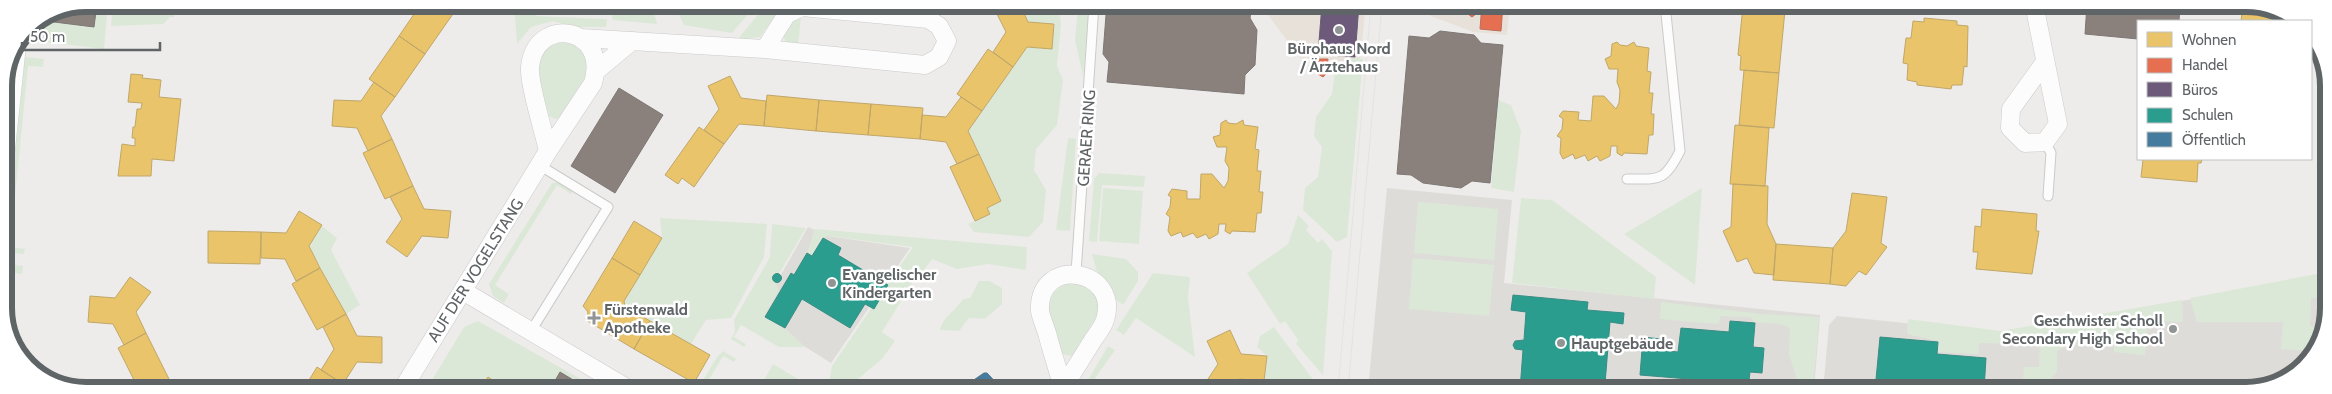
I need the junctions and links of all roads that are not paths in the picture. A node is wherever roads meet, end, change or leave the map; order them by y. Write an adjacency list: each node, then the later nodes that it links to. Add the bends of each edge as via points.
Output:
1 (792, 12): 8 (street, via 787,14)
2 (848, 12): 8 (street, via 928,19 939,26 946,41 939,57 925,65)
3 (1093, 12): 17 (lane, GERAER RING)
4 (1666, 12): 15 (lane, via 1680,151 1670,169 1658,179)
5 (2036, 12): 9 (street)
6 (581, 38): 7 (street); 10 (street, via 596,58); 14 (street, via 567,33 554,34 540,42 532,54 530,70)
7 (632, 41): 8 (street); 10 (street, AUF DER VOGELSTANG)
8 (765, 48)
9 (2045, 62): 13 (street, via 2058,124); 13 (street, via 2011,109 2010,128 2025,143)
10 (597, 70): 14 (street, AUF DER VOGELSTANG, via 593,83)
11 (14, 71): 12 (street)
12 (12, 92)
13 (2046, 142): 16 (lane, via 2051,153)
14 (544, 158): 18 (street, AUF DER VOGELSTANG); 19 (lane, via 608,208)
15 (1627, 179)
16 (2048, 196)
17 (1076, 273): 22 (street, via 1057,277 1043,291 1040,312); 23 (street, via 1095,281 1106,298 1105,320)
18 (463, 291): 19 (street); 20 (street, AUF DER VOGELSTANG)
19 (531, 331): 21 (street)
20 (407, 382)
21 (617, 382)
22 (1060, 382)
23 (1066, 382)

